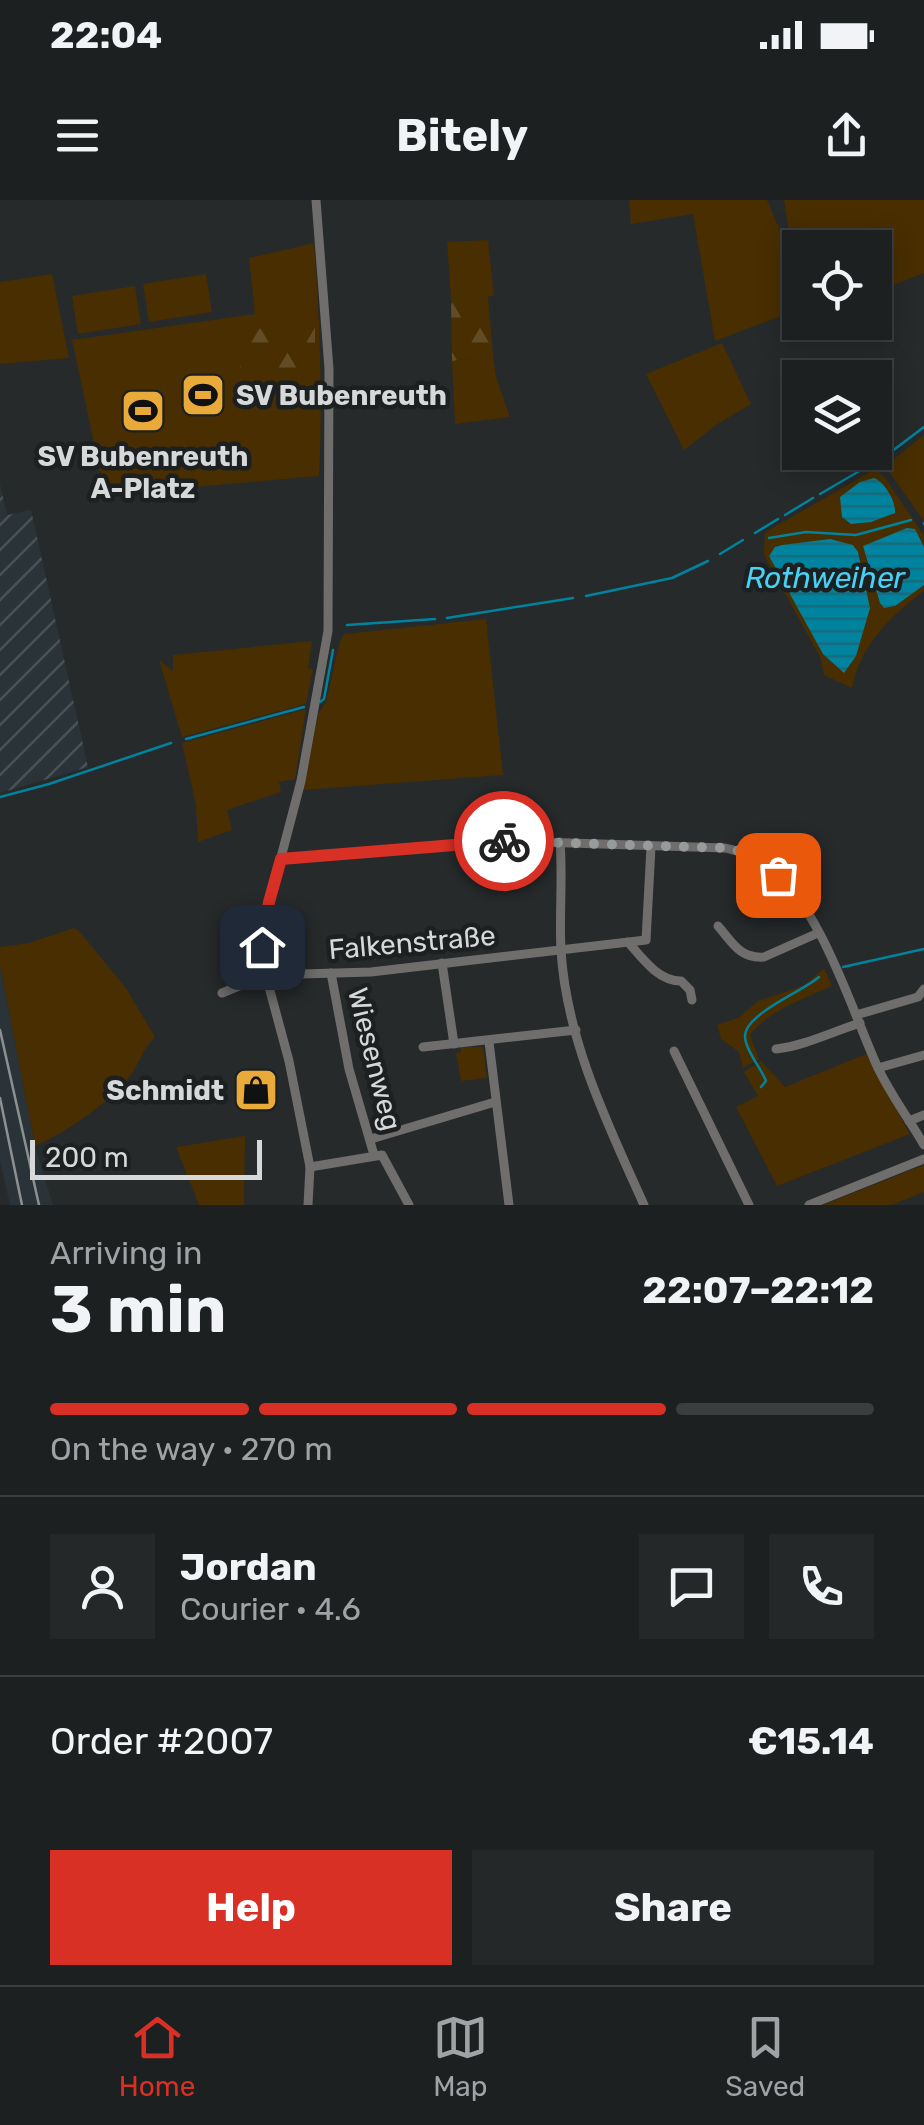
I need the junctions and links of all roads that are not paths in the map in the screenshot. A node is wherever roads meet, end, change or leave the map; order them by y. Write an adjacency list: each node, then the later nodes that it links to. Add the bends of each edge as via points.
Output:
1 (316, 200): 4 (street, via 329,369 328,631)
2 (560, 842): 3 (street); 4 (street); 8 (street)
3 (651, 847): 6 (street, via 752,854 784,882); 7 (street, via 646,940)
4 (281, 859): 12 (street, via 265,925)
5 (718, 926): 6 (street, via 744,956 754,958)
6 (818, 933): 17 (street)
7 (628, 942): 8 (street, Falkenstraße); 13 (street)
8 (561, 952): 9 (street, Falkenstraße); 18 (street)
9 (442, 963): 11 (street, Falkenstraße); 20 (street)
10 (678, 971): 13 (street)
11 (331, 974): 12 (street, Falkenstraße); 29 (street, Wiesenweg)
12 (266, 975): 15 (street); 33 (street)
13 (670, 981): 16 (street, via 681,981)
14 (924, 988): 17 (street, via 918,997)
15 (222, 993)
16 (692, 1000)
17 (858, 1019): 22 (street, via 795,1048); 25 (street)
18 (576, 1030): 19 (street); 37 (street)
19 (489, 1042): 20 (street); 26 (street)
20 (454, 1044): 21 (street)
21 (423, 1047)
22 (776, 1049)
23 (674, 1051): 38 (street)
24 (924, 1055): 25 (street)
25 (878, 1068): 28 (street)
26 (495, 1102): 29 (street); 36 (street)
27 (924, 1115): 28 (street)
28 (908, 1121): 30 (street)
29 (371, 1139): 31 (street, Wiesenweg)
30 (924, 1145)
31 (374, 1155): 33 (street, Wiesenweg); 35 (street, Wiesenweg, via 388,1163)
32 (924, 1159): 39 (street)
33 (310, 1167): 34 (street)
34 (308, 1205)
35 (409, 1205)
36 (509, 1205)
37 (644, 1205)
38 (749, 1205)
39 (809, 1205)

